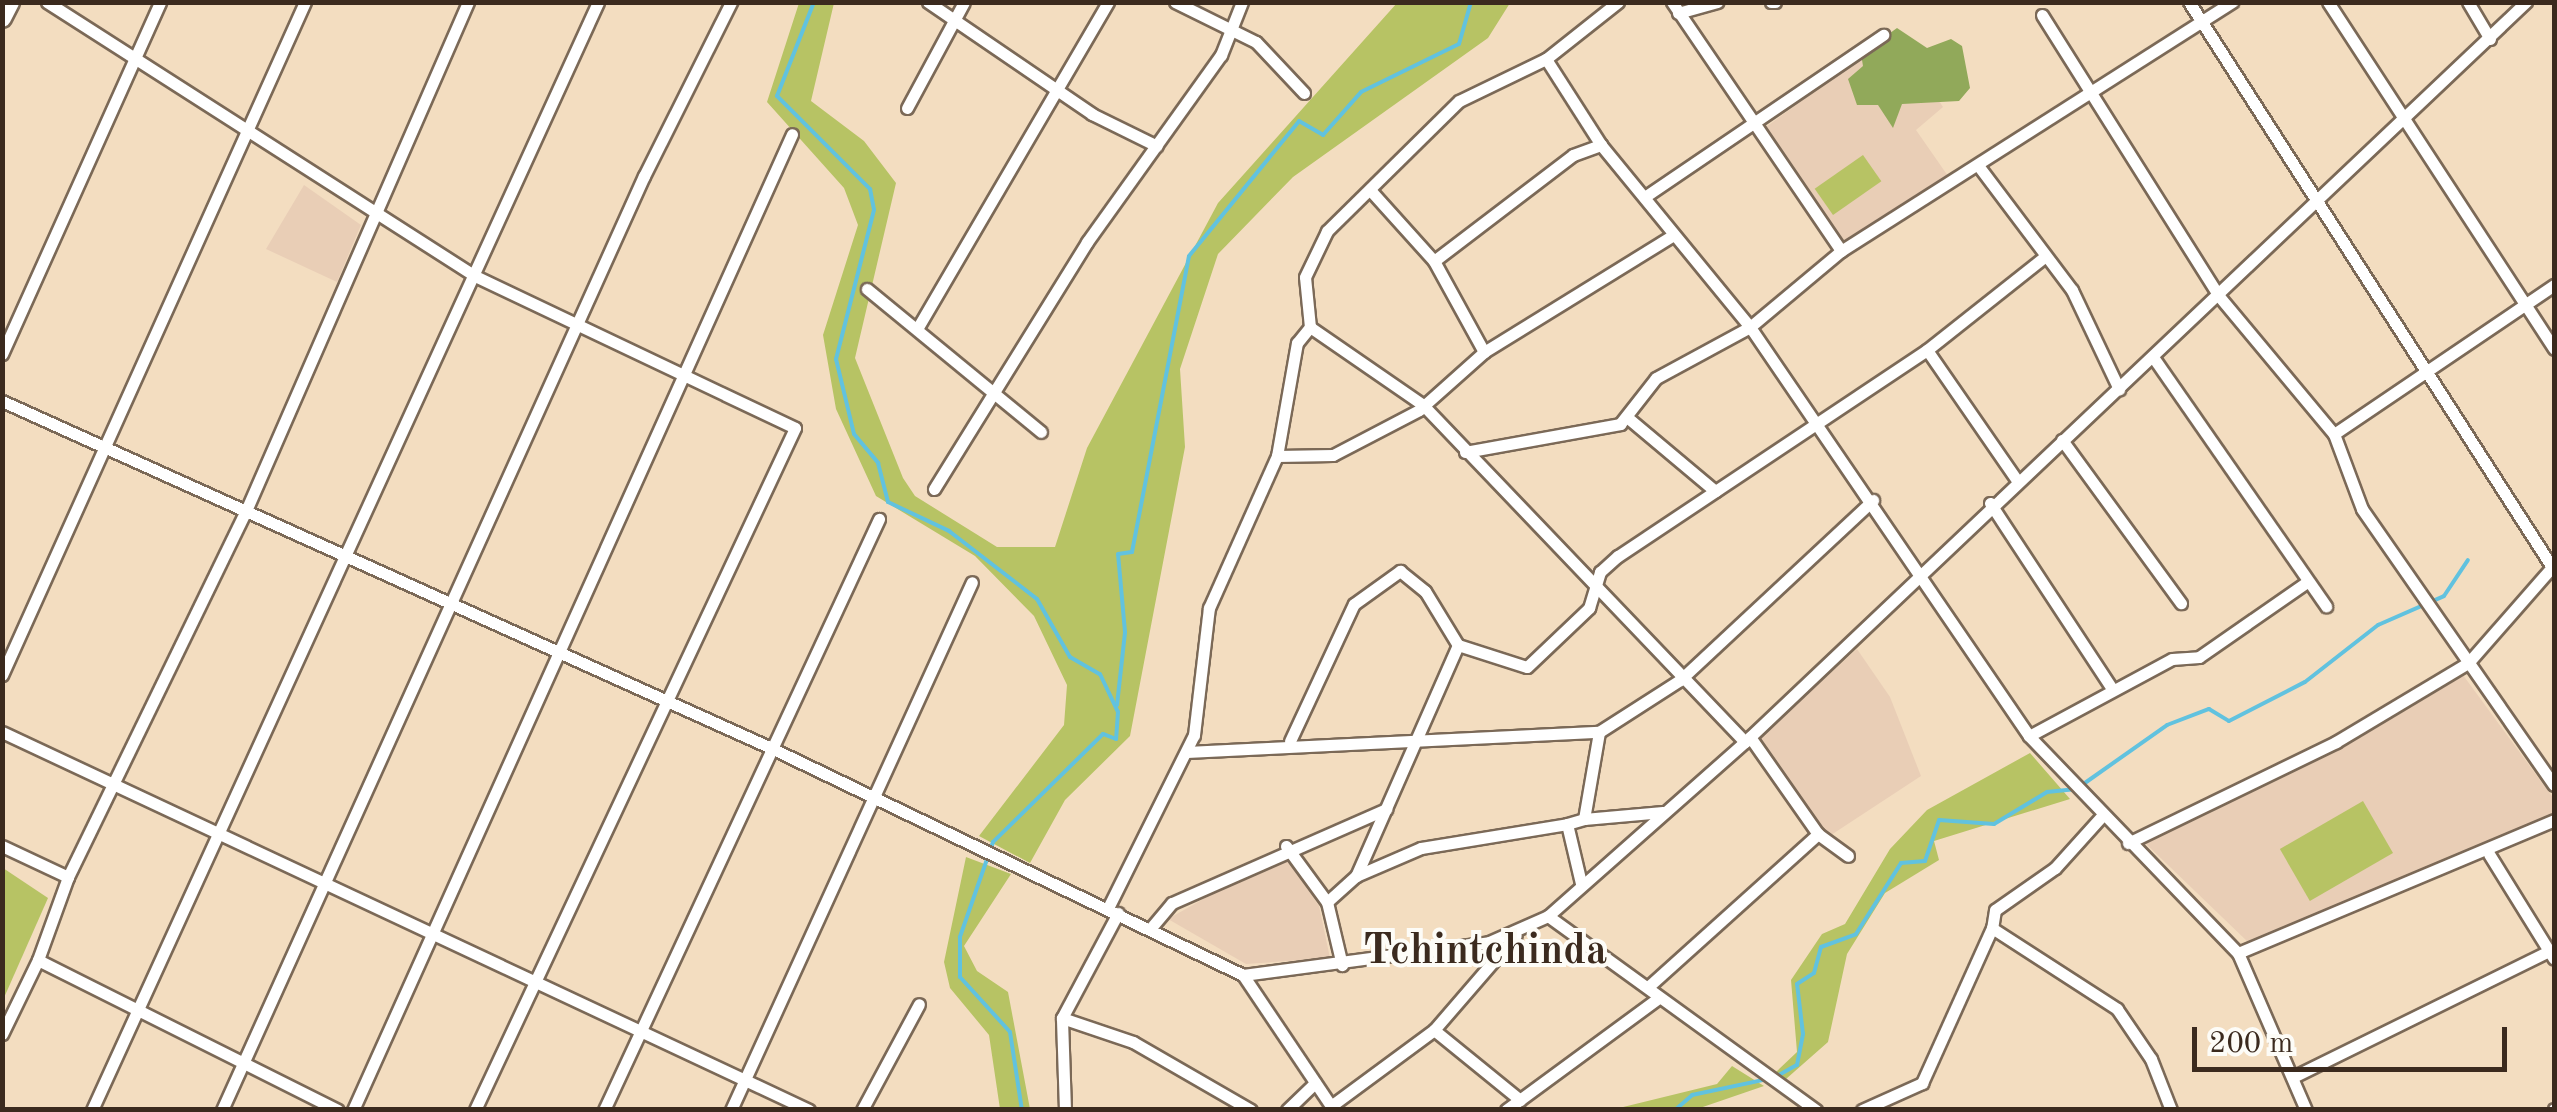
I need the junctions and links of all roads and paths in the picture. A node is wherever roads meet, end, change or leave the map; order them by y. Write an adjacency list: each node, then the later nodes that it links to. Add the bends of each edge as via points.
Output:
1 (10, 2): 23 (main road)
2 (46, 2): 28 (street)
3 (160, 2): 28 (street)
4 (305, 2): 36 (street)
5 (468, 2): 44 (street)
6 (598, 2): 49 (street)
7 (731, 2): 57 (street, via 644,176)
8 (928, 2): 22 (street)
9 (964, 2): 22 (street)
10 (1108, 2): 30 (street)
11 (1175, 2): 25 (street)
12 (1242, 2): 25 (street)
13 (1618, 2): 29 (street)
14 (1717, 2): 20 (street)
15 (2189, 2): 24 (street)
16 (2232, 2): 24 (street)
17 (2328, 2): 34 (street)
18 (2468, 2): 27 (street)
19 (2526, 2): 27 (street)
20 (1675, 8): 35 (street)
21 (2042, 15): 32 (street)
22 (956, 16): 30 (street); 33 (street)
23 (2, 18)
24 (2204, 24): 32 (street); 43 (street)
25 (1226, 26): 31 (street, via 1256,42); 39 (street, via 1221,55)
26 (1883, 35): 35 (street)
27 (2490, 39): 34 (street)
28 (132, 59): 36 (street); 61 (street)
29 (1546, 59): 38 (street); 41 (street, via 1459,101 1378,174)
30 (1057, 86): 39 (street); 56 (street)
31 (1304, 94)
32 (2093, 95): 40 (street); 52 (street)
33 (907, 108)
34 (2404, 122): 43 (street); 53 (street)
35 (1757, 126): 42 (street); 46 (street)
36 (243, 132): 44 (street); 74 (street)
37 (792, 134): 63 (street)
38 (1602, 145): 42 (street); 48 (street, via 1573,156)
39 (1157, 146): 67 (street, via 1087,242)
40 (1980, 168): 46 (street); 47 (street)
41 (1372, 191): 48 (street); 55 (street, via 1327,231 1305,277)
42 (1646, 196): 45 (street)
43 (2320, 202): 52 (street); 64 (street)
44 (371, 217): 49 (street); 82 (street)
45 (1670, 237): 54 (street); 60 (street)
46 (1840, 251): 54 (street)
47 (2042, 259): 59 (street); 65 (street, via 2072,290)
48 (1434, 260): 60 (street)
49 (475, 276): 57 (street); 84 (street)
50 (2554, 285): 53 (street)
51 (868, 289): 56 (street)
52 (2218, 295): 62 (street); 72 (street)
53 (2525, 302): 58 (street); 64 (street)
54 (1750, 326): 69 (street, via 1656,378); 70 (street)
55 (1310, 328): 68 (street); 76 (street, via 1297,343)
56 (917, 329): 67 (street)
57 (582, 330): 63 (street); 91 (street)
58 (2554, 348)
59 (1927, 350): 70 (street); 77 (street)
60 (1484, 352): 68 (street)
61 (2, 354)
62 (2155, 360): 65 (street); 88 (street)
63 (690, 375): 94 (street); 99 (street, via 795,428)
64 (2428, 377): 72 (street); 85 (street)
65 (2118, 389): 73 (street)
66 (2, 401): 74 (street)
67 (994, 401): 71 (street); 78 (street)
68 (1423, 405): 75 (street); 76 (street, via 1333,455)
69 (1628, 418): 75 (street); 79 (street)
70 (1815, 418): 79 (street); 80 (street)
71 (1041, 432)
72 (2334, 434): 95 (street, via 2362,508)
73 (2062, 440): 77 (street); 90 (street)
74 (106, 448): 82 (street); 96 (street)
75 (1466, 452): 89 (street)
76 (1277, 456): 107 (street, via 1210,608 1210,657)
77 (2016, 479): 81 (street)
78 (934, 488)
79 (1715, 491): 89 (street, via 1618,556)
80 (1873, 500): 86 (street); 97 (street)
81 (1990, 503): 86 (street); 98 (street)
82 (246, 513): 84 (street); 108 (street)
83 (879, 519): 106 (street)
84 (347, 560): 91 (street); 117 (street)
85 (2553, 568): 95 (street)
86 (1917, 570): 102 (street); 103 (street)
87 (972, 582): 110 (street)
88 (2304, 584): 92 (street); 98 (street, via 2199,657 2172,659)
89 (1592, 591): 93 (street, via 1588,608 1527,667); 97 (street)
90 (2180, 603)
91 (450, 604): 94 (street); 126 (street)
92 (2326, 606)
93 (1458, 645): 104 (street, via 1413,581 1400,571 1376,581 1354,604); 105 (street)
94 (558, 653): 99 (street); 132 (street)
95 (2468, 663): 109 (street); 119 (street, via 2336,742)
96 (2, 676)
97 (1680, 680): 101 (street); 103 (street)
98 (2112, 689): 102 (street)
99 (662, 698): 106 (street); 140 (street)
100 (2, 732): 108 (street)
101 (1599, 732): 105 (street); 114 (street)
102 (2028, 736): 113 (street)
103 (1748, 739): 112 (street); 118 (street)
104 (1290, 740): 105 (street); 107 (street)
105 (1413, 743): 111 (street)
106 (769, 747): 110 (street); 146 (street)
107 (1187, 752): 129 (street)
108 (112, 784): 117 (street); 125 (street)
109 (2554, 785)
110 (874, 800): 129 (street); 150 (street)
111 (1386, 809): 121 (street); 124 (street)
112 (1663, 812): 114 (street); 127 (street)
113 (2102, 817): 119 (street); 131 (street, via 2056,868 1995,910)
114 (1584, 819): 116 (street)
115 (2554, 820): 122 (street)
116 (1568, 824): 124 (street, via 1420,848); 127 (street)
117 (219, 833): 126 (street); 144 (street)
118 (1818, 834): 123 (street); 141 (street)
119 (2128, 843): 135 (street)
120 (2, 846): 125 (street)
121 (1286, 846): 128 (street); 133 (street, via 1172,903)
122 (2490, 854): 135 (street); 136 (street)
123 (1848, 856)
124 (1356, 876): 128 (street)
125 (68, 877): 137 (street)
126 (322, 880): 132 (street); 149 (street)
127 (1581, 883): 130 (street)
128 (1328, 902): 138 (street)
129 (1113, 910): 133 (street); 145 (street)
130 (1548, 916): 134 (street); 141 (street)
131 (1992, 928): 169 (street, via 1922,1083); 170 (street, via 2116,1009 2152,1059)
132 (428, 929): 140 (street); 158 (street)
133 (1150, 929): 139 (street)
134 (1516, 934): 138 (street); 147 (street)
135 (2238, 953): 151 (street)
136 (2552, 955): 151 (street)
137 (38, 960): 144 (street); 148 (street)
138 (1342, 965): 139 (street)
139 (1243, 976): 152 (street)
140 (535, 978): 146 (street); 159 (street)
141 (1648, 987): 142 (street)
142 (1657, 1000): 153 (street); 168 (street)
143 (919, 1004): 163 (street)
144 (138, 1012): 149 (street); 155 (street)
145 (1062, 1018): 164 (street); 165 (street, via 1133,1042)
146 (640, 1028): 150 (street); 160 (street)
147 (1434, 1030): 153 (street); 154 (street)
148 (2, 1034)
149 (241, 1067): 156 (street); 157 (street)
150 (746, 1078): 161 (street); 162 (street)
151 (2292, 1078): 171 (street)
152 (1315, 1083): 154 (street); 166 (street)
153 (1520, 1100): 167 (street)
154 (1332, 1108)
155 (92, 1110)
156 (222, 1110)
157 (338, 1110)
158 (352, 1110)
159 (476, 1110)
160 (604, 1110)
161 (731, 1110)
162 (809, 1110)
163 (862, 1110)
164 (1065, 1110)
165 (1251, 1110)
166 (1287, 1110)
167 (1506, 1110)
168 (1816, 1110)
169 (1862, 1110)
170 (2171, 1110)
171 (2306, 1110)

